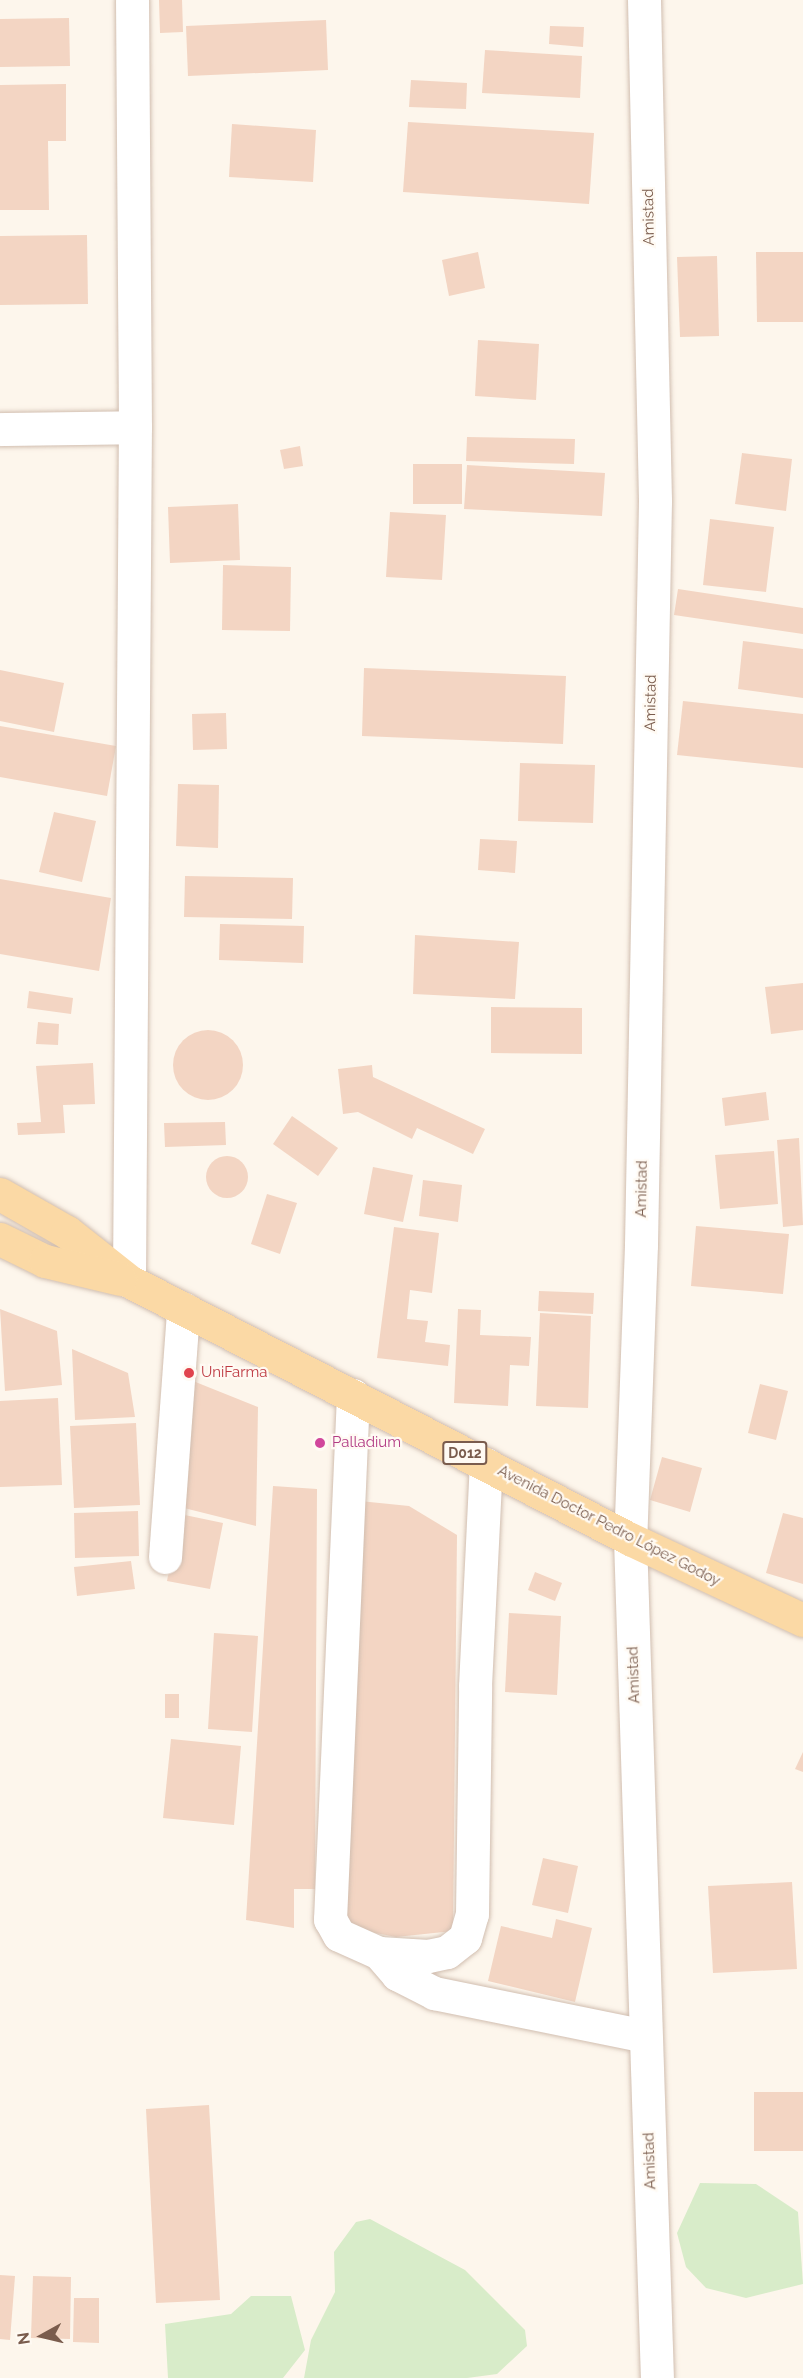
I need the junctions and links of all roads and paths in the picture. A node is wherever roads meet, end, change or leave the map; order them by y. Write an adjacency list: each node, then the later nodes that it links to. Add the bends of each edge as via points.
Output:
1 (132, 0): 3 (street)
2 (644, 0): 11 (street, Amistad, via 655,501 641,1233)
3 (135, 427): 4 (street); 7 (street)
4 (0, 429)
5 (0, 1194): 7 (main road, D012, via 67,1232)
6 (0, 1239): 7 (main road, D012, via 45,1261)
7 (129, 1281): 8 (main road, Avenida Doctor Pedro López Godoy / D012)
8 (183, 1309): 9 (main road, Avenida Doctor Pedro López Godoy / D012); 12 (street)
9 (353, 1395): 10 (main road, Avenida Doctor Pedro López Godoy / D012); 14 (street, via 330,1919 339,1935)
10 (486, 1464): 11 (main road, Avenida Doctor Pedro López Godoy / D012); 14 (street, via 475,1686 472,1914 465,1938 447,1952 429,1956)
11 (630, 1539): 13 (main road, Avenida Doctor Pedro López Godoy / D012); 15 (street, Amistad)
12 (165, 1557)
13 (803, 1620)
14 (379, 1953): 15 (street, via 397,1974 434,1993)
15 (645, 2036): 16 (street, Amistad)
16 (657, 2378)

